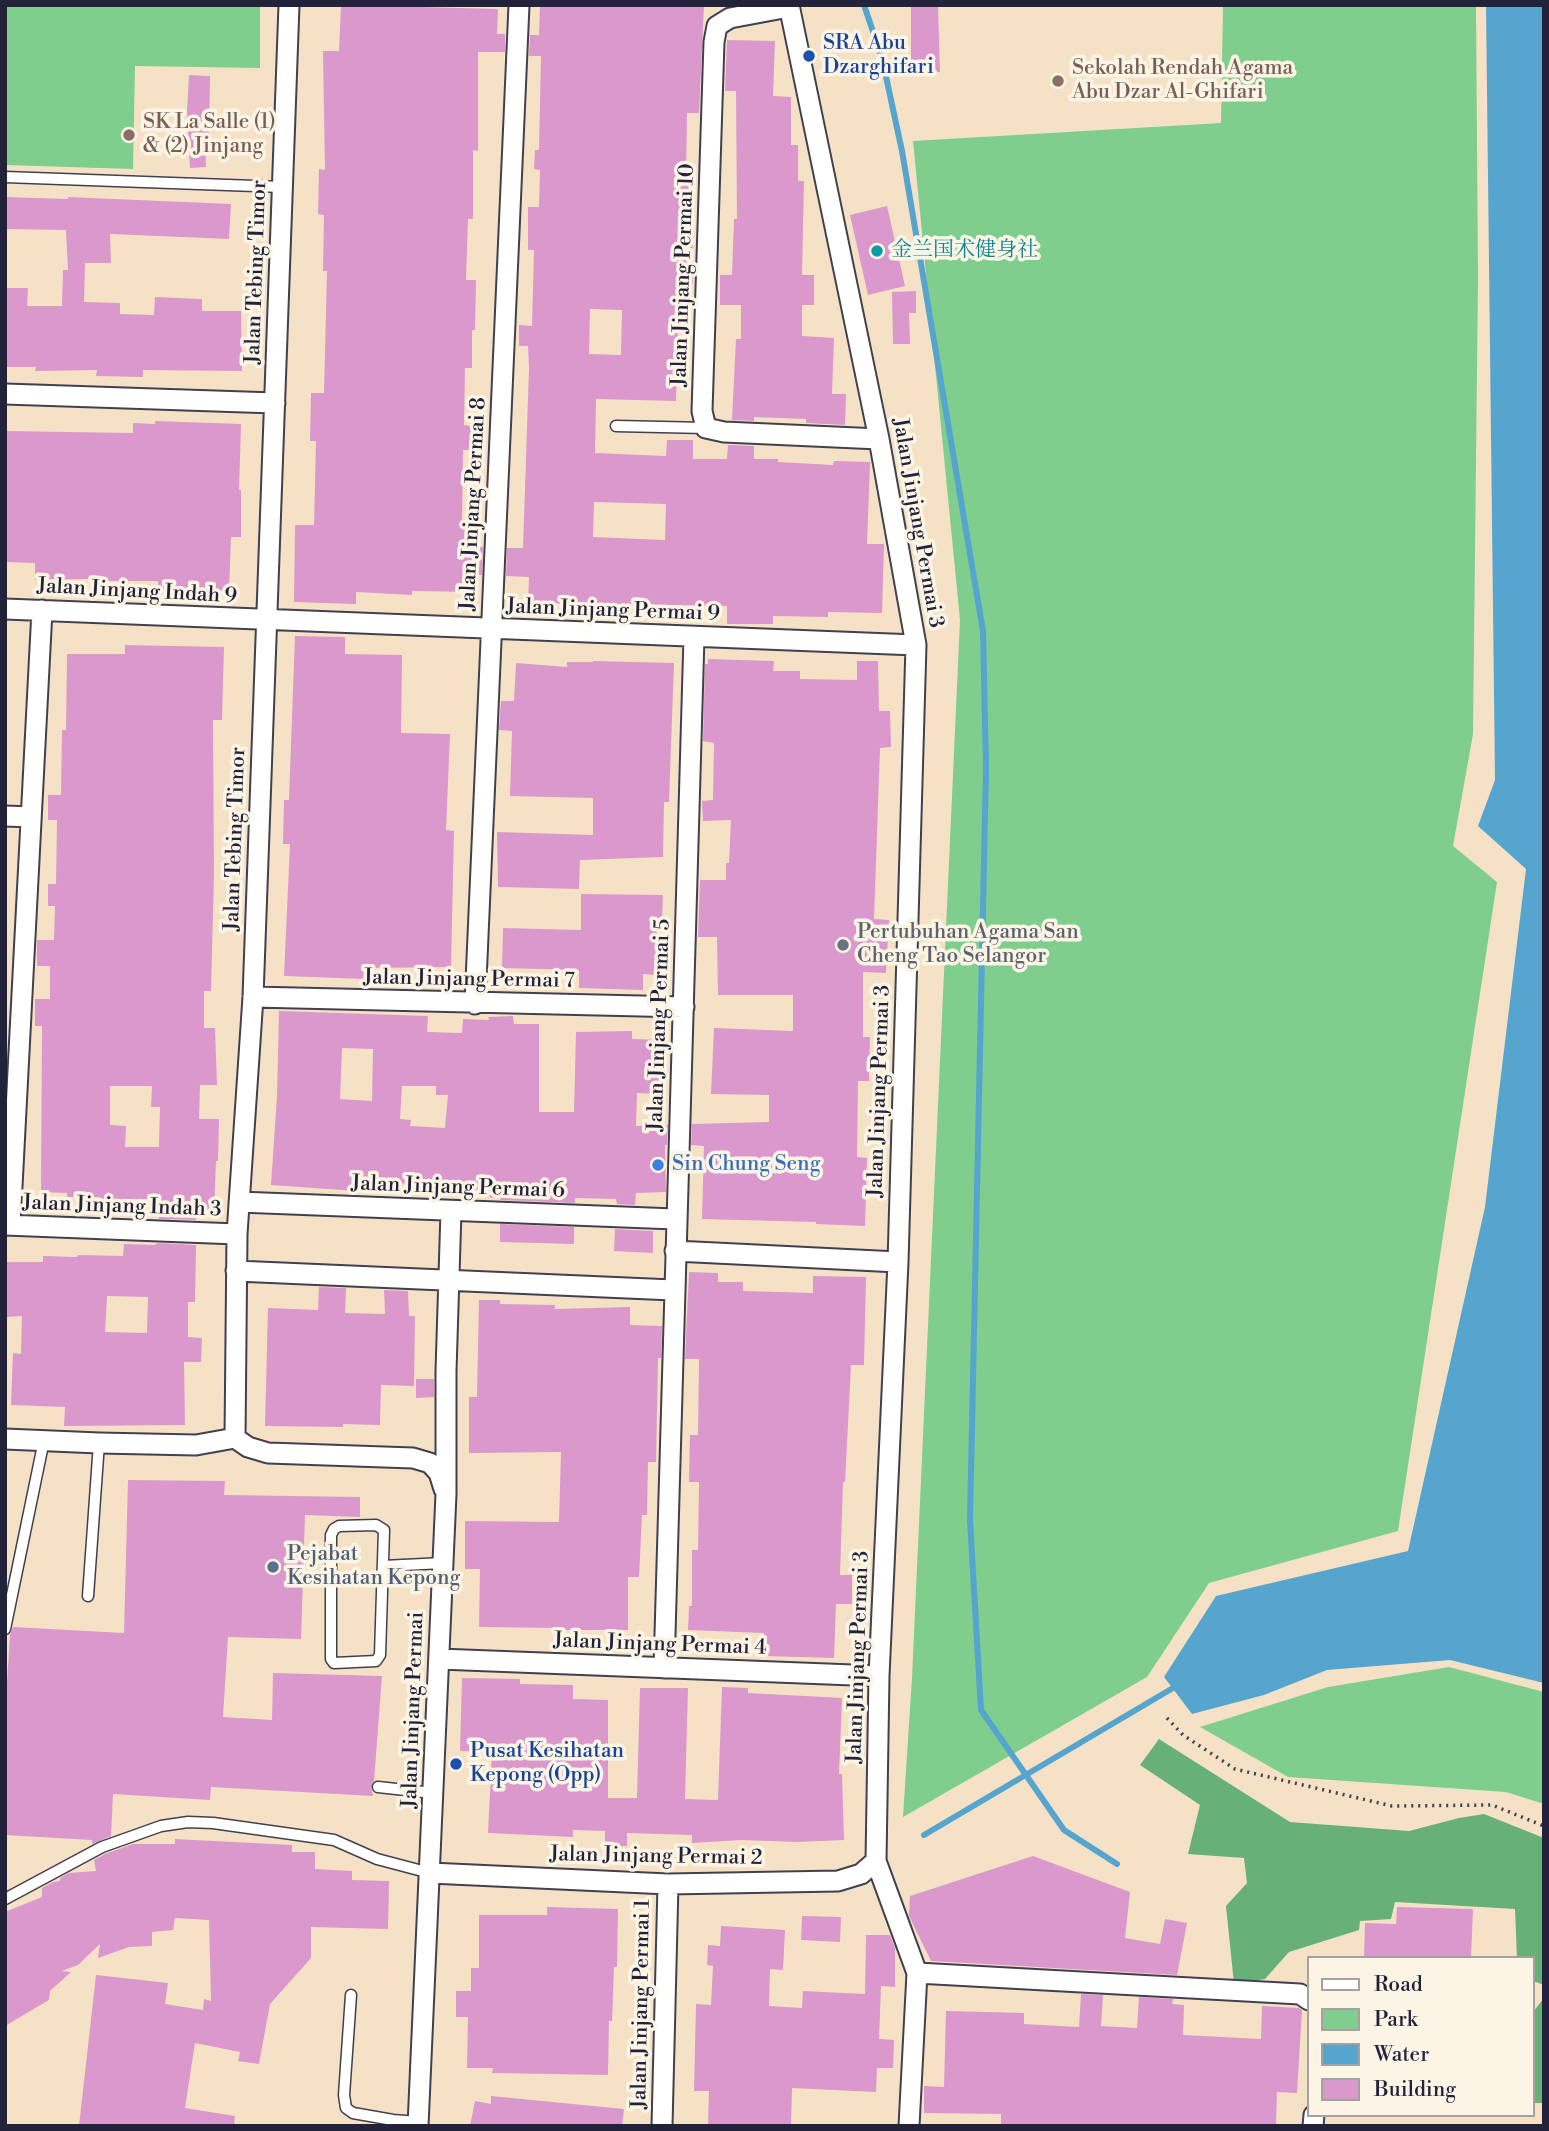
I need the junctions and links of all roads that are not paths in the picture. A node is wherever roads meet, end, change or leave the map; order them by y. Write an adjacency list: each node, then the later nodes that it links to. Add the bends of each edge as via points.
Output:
1 (289, 5): 5 (street, Jalan Tebing Timor)
2 (519, 5): 14 (street, Jalan Jinjang Permai 8)
3 (789, 6): 9 (street, Jalan Jinjang Permai 10, via 730,18 717,26 702,411); 10 (street, Jalan Jinjang Permai 3)
4 (5, 177): 5 (lane)
5 (283, 187): 7 (street, Jalan Tebing Timor)
6 (5, 394): 7 (street)
7 (275, 403): 13 (street, Jalan Tebing Timor)
8 (617, 426): 9 (lane)
9 (706, 428): 10 (street)
10 (879, 439): 16 (street, Jalan Jinjang Permai 3)
11 (5, 609): 12 (street, Jalan Jinjang Indah 9)
12 (42, 610): 13 (street, Jalan Jinjang Indah 9); 18 (street)
13 (267, 621): 14 (street, Jalan Jinjang Permai 9); 19 (street, Jalan Tebing Timor)
14 (491, 629): 15 (street, Jalan Jinjang Permai 9); 20 (street, Jalan Jinjang Permai 8)
15 (694, 636): 16 (street, Jalan Jinjang Permai 9); 21 (street, Jalan Jinjang Permai 5)
16 (916, 645): 29 (street, Jalan Jinjang Permai 3)
17 (5, 816): 18 (street)
18 (31, 817): 22 (street)
19 (253, 997): 20 (street, Jalan Jinjang Permai 7); 23 (street, Jalan Tebing Timor)
20 (475, 1004): 21 (street, Jalan Jinjang Permai 7)
21 (684, 1007): 25 (street, Jalan Jinjang Permai 5)
22 (13, 1016): 26 (street)
23 (239, 1202): 24 (street, Jalan Jinjang Permai 6); 27 (street, Jalan Tebing Timor)
24 (451, 1211): 25 (street, Jalan Jinjang Permai 6); 31 (street, Jalan Jinjang Permai)
25 (675, 1219): 28 (street, Jalan Jinjang Permai 5)
26 (8, 1225): 27 (street, Jalan Jinjang Indah 3)
27 (237, 1234): 30 (street, Jalan Tebing Timor)
28 (675, 1251): 29 (street); 32 (street, Jalan Jinjang Permai 5)
29 (898, 1262): 44 (street, Jalan Jinjang Permai 3)
30 (236, 1271): 31 (street); 34 (street, Jalan Tebing Timor)
31 (450, 1280): 32 (street); 37 (street, Jalan Jinjang Permai)
32 (673, 1290): 43 (street, Jalan Jinjang Permai 5)
33 (5, 1438): 35 (street)
34 (235, 1438): 36 (street, via 196,1445); 37 (street, via 268,1453 413,1458 430,1463)
35 (44, 1439): 36 (street); 41 (lane)
36 (99, 1443): 40 (lane)
37 (446, 1494): 38 (street, Jalan Jinjang Permai)
38 (443, 1563): 39 (lane); 42 (street, Jalan Jinjang Permai)
39 (383, 1566): 39 (lane, via 380,1655 376,1661 334,1662 330,1654 334,1529 381,1526)
40 (88, 1596)
41 (5, 1629)
42 (439, 1659): 43 (street, Jalan Jinjang Permai 4); 46 (street, Jalan Jinjang Permai)
43 (664, 1668): 44 (street, Jalan Jinjang Permai 4)
44 (879, 1676): 47 (street, Jalan Jinjang Permai 3)
45 (378, 1787): 46 (lane)
46 (434, 1793): 48 (street, Jalan Jinjang Permai)
47 (876, 1861): 49 (street, Jalan Jinjang Permai 2, via 860,1874 838,1881); 51 (street, Jalan Jinjang Permai 3)
48 (430, 1872): 49 (street, Jalan Jinjang Permai 2); 50 (lane, via 334,1840 188,1822 161,1826 102,1847); 54 (street, Jalan Jinjang Permai)
49 (668, 1884): 55 (street, Jalan Jinjang Permai 1)
50 (5, 1899)
51 (917, 1973): 53 (street, via 1300,1994); 56 (street, Jalan Jinjang Permai 3)
52 (351, 1995): 54 (lane, via 346,2108)
53 (1308, 1999)
54 (418, 2124)
55 (662, 2126)
56 (909, 2126)

